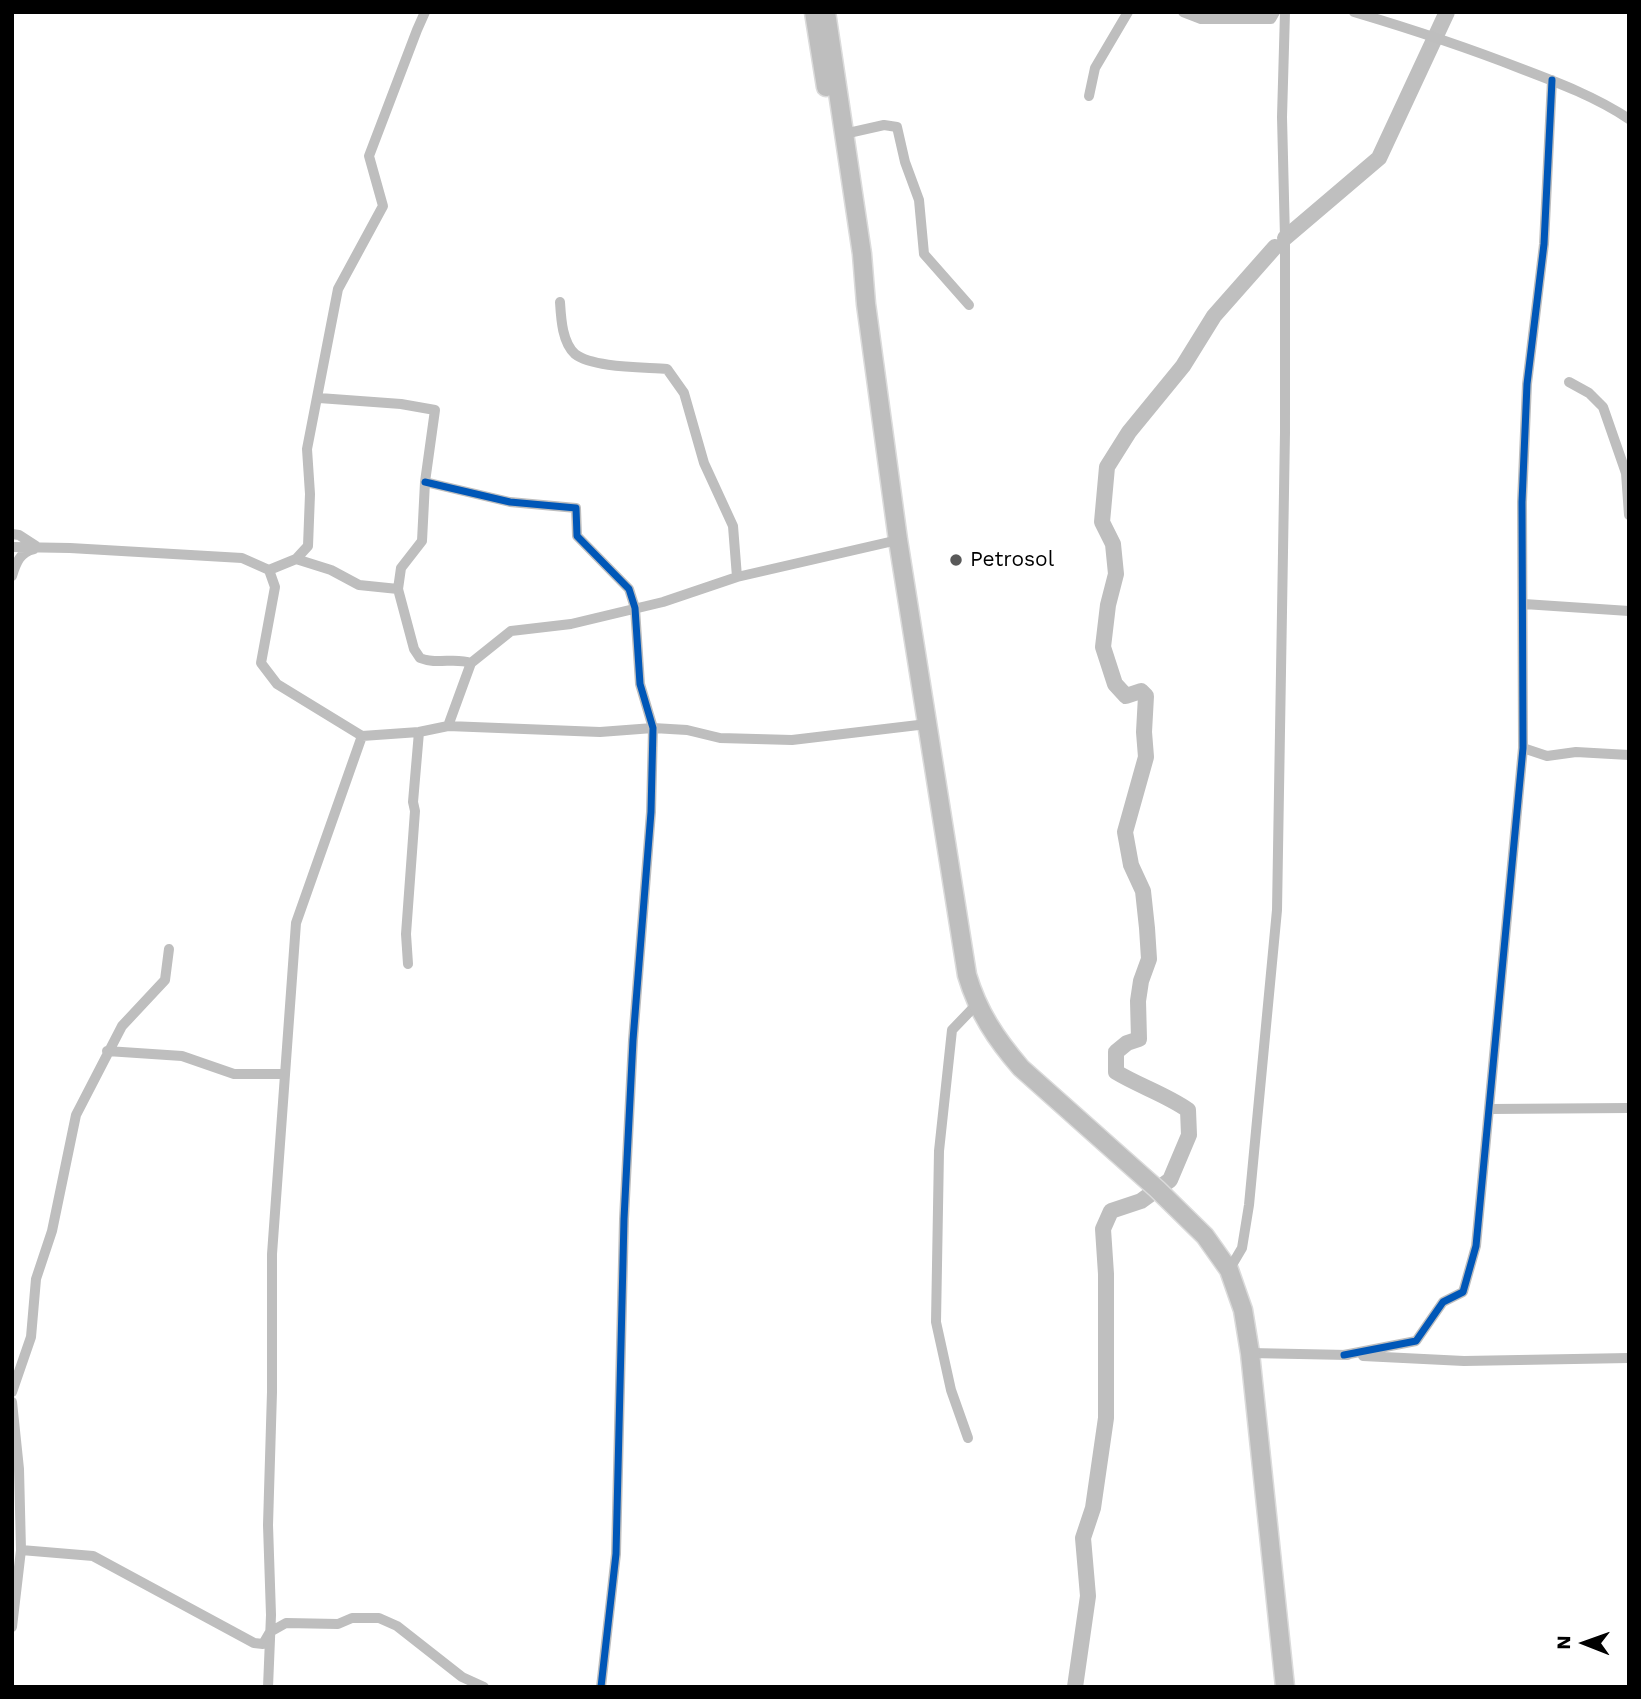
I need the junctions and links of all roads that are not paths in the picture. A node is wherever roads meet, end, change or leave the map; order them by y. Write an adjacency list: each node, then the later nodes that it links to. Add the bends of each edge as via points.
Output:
1 (425, 12): 17 (street, via 369,156 383,206 338,289)
2 (814, 12): 14 (highway, via 850,254)
3 (826, 12): 12 (highway)
4 (1128, 12): 10 (street, via 1094,68)
5 (1183, 12): 6 (street, via 1201,19 1271,19)
6 (1275, 12)
7 (1285, 12): 47 (street, via 1285,418 1277,910 1249,1205 1242,1248)
8 (1354, 12): 9 (street, via 1440,37)
9 (1552, 80): 11 (street); 29 (street, via 1544,244 1527,384)
10 (1089, 96)
11 (1629, 119)
12 (844, 134): 14 (highway); 15 (street, via 884,125 897,127 919,200 924,254)
13 (560, 302): 27 (street, via 566,341 575,354 592,362 667,369 684,393 704,463 733,526)
14 (866, 303): 21 (highway)
15 (969, 305)
16 (1569, 382): 19 (street, via 1603,407 1626,473)
17 (319, 398): 18 (street, via 435,410); 24 (street, via 307,449 307,546)
18 (425, 482): 28 (street, via 422,541 401,568); 30 (street, via 510,502 576,508 577,537 629,589)
19 (1629, 515)
20 (12, 534): 23 (street)
21 (898, 540): 27 (street); 33 (highway)
22 (12, 547): 23 (street)
23 (40, 547): 25 (street, via 242,558); 26 (street, via 25,551)
24 (296, 559): 25 (street); 28 (street, via 359,585)
25 (269, 570): 37 (street, via 275,587 261,663 277,684)
26 (12, 576)
27 (737, 577): 30 (street)
28 (398, 589): 32 (street, via 420,658)
29 (1524, 604): 31 (street); 38 (street)
30 (635, 608): 32 (street, via 571,624 511,631); 35 (street, via 640,684)
31 (1629, 611)
32 (471, 663): 34 (street)
33 (927, 724): 35 (street, via 792,740 720,738); 42 (highway, via 962,957)
34 (448, 726): 35 (street, via 600,732); 36 (street)
35 (653, 728): 59 (street, via 624,1219 616,1554)
36 (419, 732): 37 (street); 41 (street)
37 (362, 736): 44 (street, via 296,923)
38 (1523, 748): 39 (street, via 1547,756 1576,752); 46 (street)
39 (1629, 755)
40 (169, 948): 43 (street, via 165,980 122,1026)
41 (408, 964)
42 (977, 1004): 47 (highway, via 998,1041 1021,1068 1180,1211); 53 (street, via 952,1030 938,1177 936,1322 951,1390)
43 (107, 1051): 44 (street, via 182,1056 234,1074); 51 (street, via 76,1115 52,1231 36,1279 31,1337)
44 (285, 1074): 56 (street, via 272,1254)
45 (1629, 1108): 46 (street)
46 (1490, 1109): 49 (street, via 1476,1246 1463,1292 1443,1303 1416,1341)
47 (1229, 1270): 48 (highway, via 1243,1310)
48 (1250, 1353): 49 (street); 60 (highway)
49 (1343, 1355): 50 (street, via 1464,1361)
50 (1629, 1358)
51 (12, 1392)
52 (12, 1402): 54 (street)
53 (968, 1438)
54 (21, 1550): 55 (street); 56 (street, via 93,1556 254,1643 263,1644)
55 (12, 1627)
56 (270, 1632): 57 (street); 58 (street, via 286,1623 338,1624 352,1618 379,1618)
57 (268, 1687)
58 (484, 1687)
59 (601, 1687)
60 (1285, 1687)

